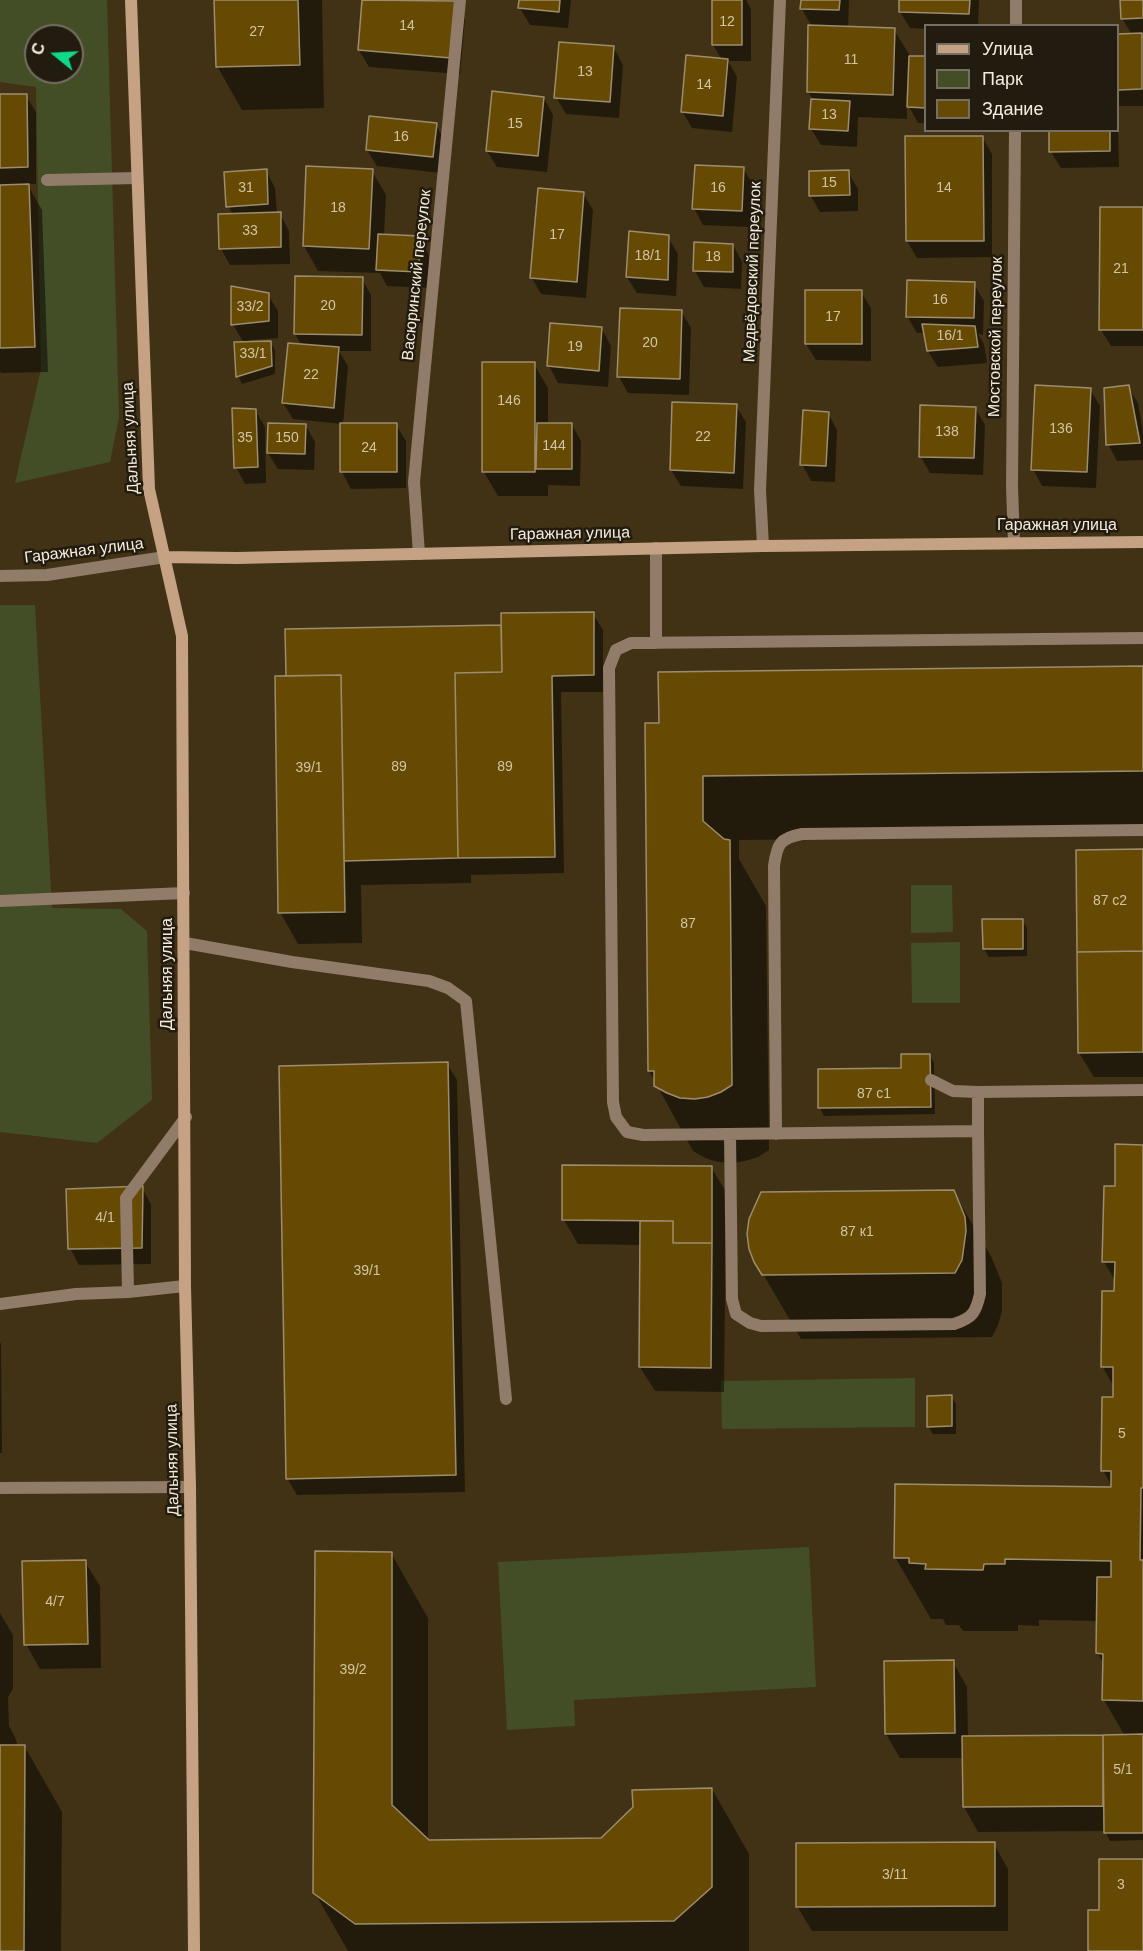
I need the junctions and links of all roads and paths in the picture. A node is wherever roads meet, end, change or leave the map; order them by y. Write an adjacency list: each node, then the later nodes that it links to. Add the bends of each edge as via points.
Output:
1 (131, 0): 7 (street, Дальняя улица)
2 (460, 0): 13 (street, Васюринский переулок, via 414,482)
3 (780, 0): 11 (street, Медвёдовский переулок, via 760,490)
4 (1016, 0): 5 (street)
5 (1016, 24)
6 (1015, 132): 10 (street, Мостовской переулок, via 1011,487)
7 (137, 178): 8 (street); 14 (street, Дальняя улица, via 148,489)
8 (47, 180)
9 (1143, 542): 10 (street, Гаражная улица)
10 (1014, 543): 11 (street, Гаражная улица)
11 (763, 546): 12 (street, Гаражная улица)
12 (656, 548): 13 (street, Гаражная улица); 17 (street)
13 (419, 554): 14 (street, Гаражная улица)
14 (165, 557): 15 (street, Гаражная улица, via 47,575); 19 (street, Дальняя улица, via 182,636)
15 (0, 576)
16 (1143, 638): 17 (street)
17 (656, 643): 27 (street, via 631,643 616,650 609,668 613,1102 616,1117 627,1132)
18 (1143, 830): 28 (street, via 787,837 776,850 774,866)
19 (184, 893): 20 (street); 21 (street, Дальняя улица)
20 (0, 901)
21 (185, 943): 25 (street, Дальняя улица); 32 (street, via 429,981 466,1000)
22 (931, 1080): 24 (street, via 952,1091)
23 (1143, 1090): 24 (street)
24 (978, 1092): 26 (street)
25 (186, 1117): 29 (street, Дальняя улица); 30 (street, via 126,1198)
26 (978, 1131): 27 (street, via 980,1294 976,1309 967,1320 954,1324 761,1326 736,1314 732,1299); 28 (street)
27 (730, 1134): 28 (street)
28 (776, 1134)
29 (185, 1286): 30 (street); 33 (street, Дальняя улица)
30 (128, 1292): 31 (street)
31 (0, 1304)
32 (506, 1399)
33 (190, 1487): 34 (street); 35 (street, Дальняя улица)
34 (0, 1488)
35 (194, 1951)

